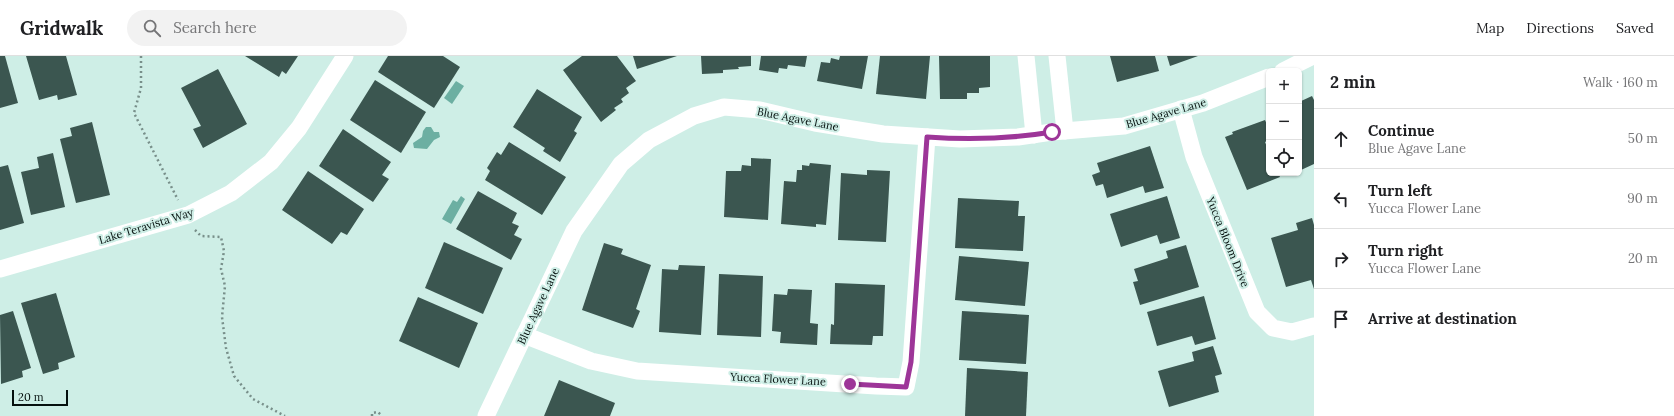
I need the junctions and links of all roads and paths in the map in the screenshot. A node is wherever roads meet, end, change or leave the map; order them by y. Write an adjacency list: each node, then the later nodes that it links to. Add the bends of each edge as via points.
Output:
1 (141, 56): 12 (path, via 141,88 134,113)
2 (345, 56): 14 (street, Lake Teravista Way, via 299,128 271,162 231,193 188,214)
3 (1026, 56): 10 (street)
4 (1057, 56): 9 (street)
5 (1313, 56): 6 (street)
6 (1289, 68)
7 (1266, 78): 8 (street, Blue Agave Lane)
8 (1181, 109): 9 (street, Blue Agave Lane, via 1124,126); 15 (street, Yucca Bloom Drive, via 1194,157 1257,312 1273,328 1292,332)
9 (1065, 131): 10 (street, Blue Agave Lane)
10 (1034, 135): 11 (street, Blue Agave Lane, via 960,139)
11 (927, 137): 16 (street, Blue Agave Lane, via 883,134 814,123 760,110 724,107 694,116 649,140 621,164 574,231); 16 (street, Yucca Flower Lane, via 911,362 906,387 637,371 591,361)
12 (178, 200)
13 (194, 229): 17 (path, via 201,236 221,237 224,251 221,270 225,286 222,317 226,348 234,376 253,399)
14 (0, 269)
15 (1314, 326)
16 (524, 335): 20 (street, Blue Agave Lane)
17 (285, 416)
18 (372, 416): 19 (path, via 378,412)
19 (382, 416)
20 (486, 416)

